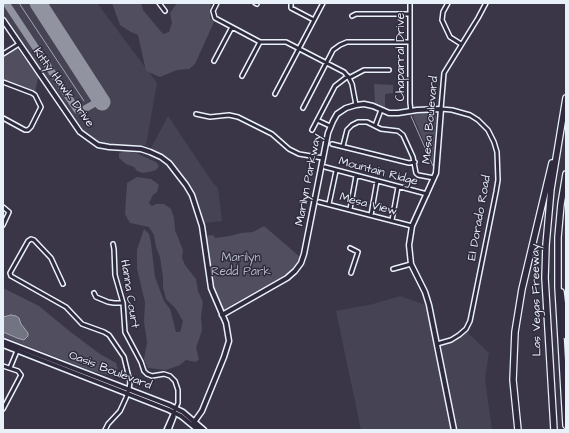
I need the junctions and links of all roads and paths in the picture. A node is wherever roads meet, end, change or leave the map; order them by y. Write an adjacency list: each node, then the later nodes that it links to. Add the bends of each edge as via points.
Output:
1 (159, 3): 8 (street)
2 (216, 3): 13 (street, via 213,15)
3 (291, 3): 12 (street, via 291,8)
4 (323, 3): 12 (street)
5 (410, 3): 9 (street, Chaparral Drive)
6 (448, 3): 17 (street, via 442,20 450,37)
7 (486, 3): 17 (street, Mesa Boulevard)
8 (165, 11)
9 (410, 14): 10 (street); 15 (street, Chaparral Drive)
10 (352, 16)
11 (3, 20): 16 (street, Kitty Hawk Drive)
12 (314, 20): 18 (street)
13 (232, 27): 14 (street); 20 (street)
14 (260, 42): 18 (street, via 286,42); 23 (street)
15 (410, 42): 21 (street, via 347,42 333,50); 32 (street, Chaparral Drive)
16 (19, 44): 19 (street); 69 (street, Kitty Hawk Drive, via 80,132 98,145 141,149 161,157 186,185 199,216 211,288)
17 (461, 44): 30 (street, Mesa Boulevard, via 444,73)
18 (299, 48): 21 (street); 26 (street)
19 (3, 54)
20 (214, 61)
21 (326, 63): 24 (street, via 344,72); 29 (street)
22 (389, 70): 24 (street, via 364,70)
23 (242, 76)
24 (348, 77): 28 (street); 35 (street, via 335,86)
25 (3, 82): 34 (street, via 32,93 41,107 28,130)
26 (275, 94)
27 (566, 98): 39 (highway, Las Vegas Freeway)
28 (356, 105): 31 (street, via 364,104); 36 (street, Marilyn Parkway, via 337,114)
29 (303, 108)
30 (441, 109): 32 (street); 48 (street, Mesa Boulevard); 72 (street, El Dorado Road, via 456,110 470,115 488,130 497,152 498,180 470,321 459,335)
31 (381, 110): 32 (street, via 389,113); 37 (street)
32 (411, 111)
33 (196, 114): 42 (street, via 238,117 272,134 298,154)
34 (3, 118)
35 (317, 120): 36 (street); 38 (street)
36 (330, 126): 42 (street, Marilyn Parkway)
37 (375, 126): 41 (street, via 362,122 352,125 347,130); 43 (street, via 401,133)
38 (312, 130)
39 (559, 138): 88 (highway, via 517,310 513,369); 89 (highway, Las Vegas Freeway, via 548,214 545,278)
40 (332, 144): 41 (street)
41 (343, 146): 43 (street, via 409,163)
42 (323, 158): 69 (street, Marilyn Parkway, via 301,263 287,278)
43 (415, 162): 48 (street, via 418,175)
44 (326, 167): 45 (street, Mountain Ridge)
45 (336, 171): 47 (street, Mountain Ridge); 53 (street)
46 (566, 174): 62 (highway, Las Vegas Freeway)
47 (356, 176): 49 (street, Mountain Ridge); 55 (street)
48 (434, 178): 51 (street, Mesa Boulevard)
49 (377, 181): 50 (street, Mountain Ridge); 56 (street)
50 (398, 187): 51 (street, Mountain Ridge); 57 (street)
51 (427, 194): 59 (street, Mesa Boulevard)
52 (319, 202): 53 (street, Mesa View)
53 (329, 204): 55 (street, Mesa View)
54 (3, 207): 58 (street, via 9,212)
55 (350, 209): 56 (street, Mesa View)
56 (371, 215): 57 (street, Mesa View)
57 (392, 220): 59 (street, Mesa View)
58 (3, 225)
59 (412, 226): 63 (street, Mesa Boulevard, via 409,245)
60 (113, 244): 68 (street, Hanna Court, via 115,275)
61 (350, 248): 65 (street, via 358,252)
62 (558, 253): 70 (highway); 81 (highway, Las Vegas Freeway)
63 (411, 264): 64 (street); 72 (street, Mesa Boulevard, via 425,292)
64 (393, 269)
65 (351, 273)
66 (63, 284): 77 (street, via 44,249 34,240 28,241 10,273 11,276 66,307 82,324 110,335 124,357 130,382)
67 (94, 293): 68 (street, via 96,297 108,302)
68 (123, 303): 79 (street, Hanna Court, via 125,332 144,371 152,376 164,374 175,381 178,403)
69 (222, 315): 80 (street, Kitty Hawk Drive, via 229,341 202,411)
70 (566, 336)
71 (3, 341): 77 (street, Oasis Boulevard)
72 (437, 344): 87 (street, Mesa Boulevard)
73 (3, 345): 74 (street, Oasis Boulevard)
74 (17, 351): 76 (street); 77 (street, Oasis Boulevard)
75 (3, 366): 76 (street)
76 (10, 368): 78 (street, via 21,375)
77 (128, 392): 79 (street, Oasis Boulevard); 82 (street, via 120,411)
78 (3, 409)
79 (175, 410): 80 (street, Oasis Boulevard, via 183,412); 83 (street); 84 (street)
80 (194, 423): 85 (street, Oasis Boulevard); 86 (street, Oasis Boulevard)
81 (566, 425)
82 (105, 430)
83 (166, 430)
84 (169, 430)
85 (198, 430)
86 (204, 430)
87 (454, 430)
88 (518, 430)
89 (554, 430)

